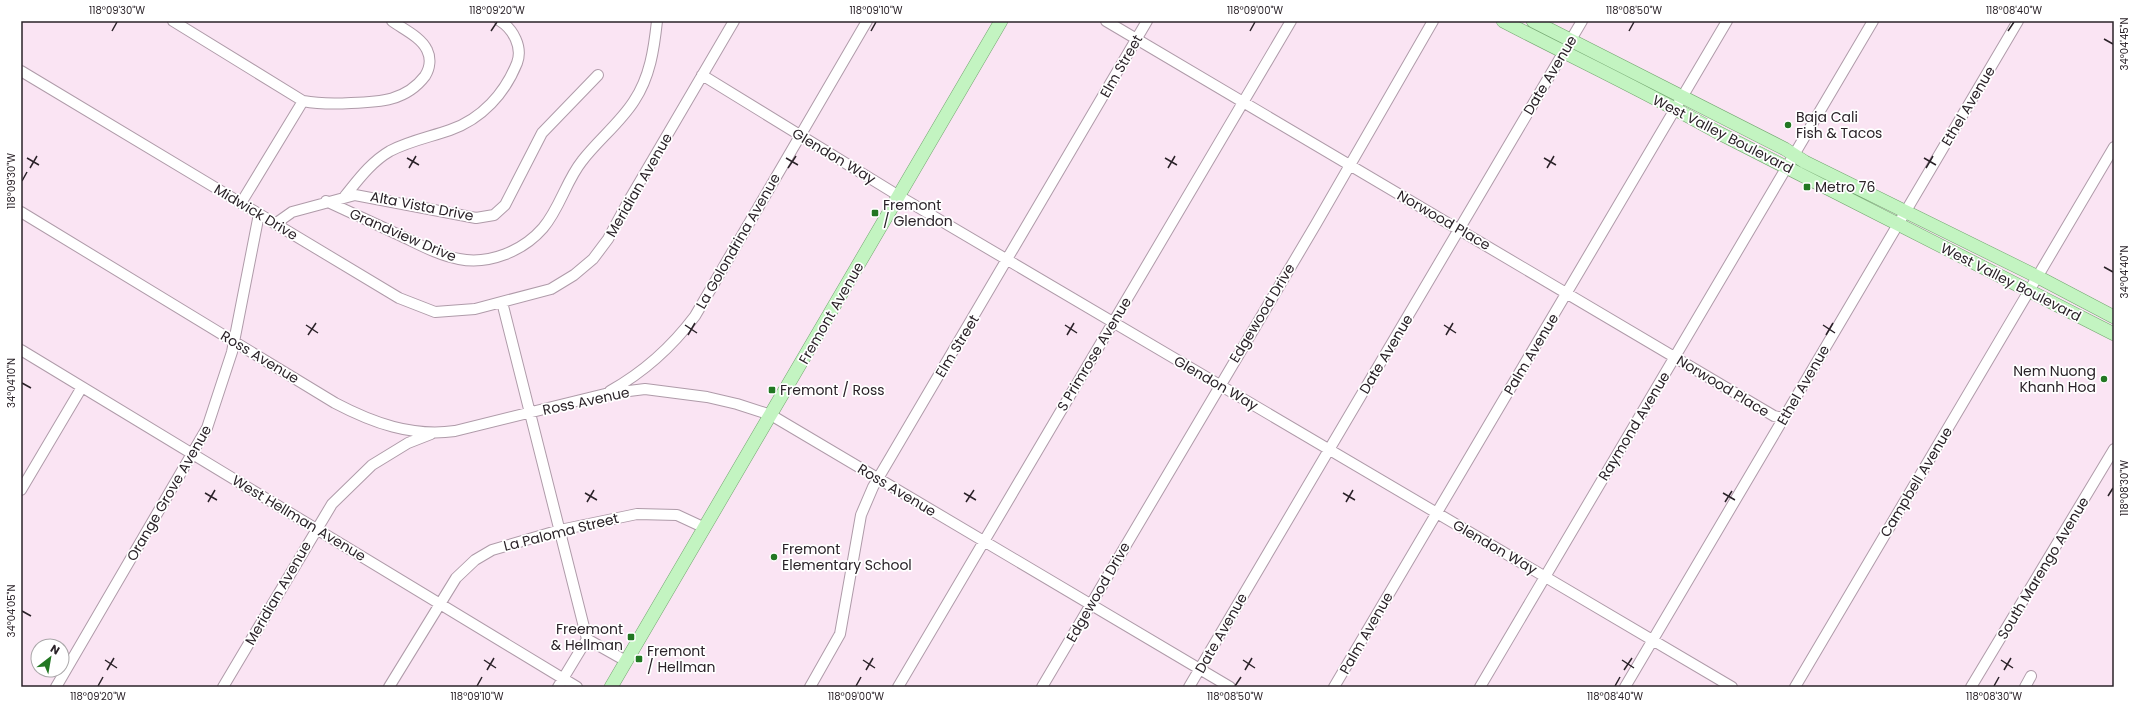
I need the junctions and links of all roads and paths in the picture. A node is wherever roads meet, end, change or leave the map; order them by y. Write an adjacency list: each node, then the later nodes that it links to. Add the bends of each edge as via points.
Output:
1 (173, 21): 25 (street)
2 (392, 21): 25 (street, via 417,38 427,49 430,60 427,72 409,92 382,102 320,104)
3 (500, 21): 33 (street, via 511,30 518,47 519,59 498,98 458,127 407,144 382,156)
4 (657, 21): 35 (street, Grandview Drive, via 650,65 633,102 582,161 543,228 531,240 515,250 497,257 459,259 439,253)
5 (734, 21): 23 (street, Meridian Avenue)
6 (866, 21): 28 (street, La Golondrina Avenue)
7 (1001, 21): 34 (main road, Fremont Avenue)
8 (1106, 21): 18 (street, Norwood Place)
9 (1147, 21): 18 (street, Elm Street)
10 (1291, 21): 26 (street, S Primrose Avenue)
11 (1433, 21): 31 (street, Edgewood Drive)
12 (1503, 21): 20 (main road, West Valley Boulevard)
13 (1533, 21): 19 (main road, West Valley Boulevard)
14 (1582, 21): 19 (street, Date Avenue)
15 (1727, 21): 24 (street, Palm Avenue)
16 (1873, 21): 30 (street, Raymond Avenue)
17 (2018, 21): 38 (street, Ethel Avenue)
18 (1137, 39): 26 (street, Norwood Place); 43 (street, Elm Street)
19 (1572, 40): 20 (street, Date Avenue); 24 (main road, West Valley Boulevard)
20 (1564, 53): 27 (main road, West Valley Boulevard); 42 (street, Date Avenue)
21 (21, 71): 36 (street, Midwick Drive)
22 (598, 75): 33 (street, Alta Vista Drive, via 542,133 509,199 494,214 476,218 366,195)
23 (702, 75): 28 (street, Glendon Way); 47 (street, Meridian Avenue, via 608,239 593,259 551,289)
24 (1683, 97): 27 (street, Palm Avenue); 30 (main road, West Valley Boulevard)
25 (303, 101): 36 (street)
26 (1243, 102): 31 (street, Norwood Place); 49 (street, S Primrose Avenue)
27 (1675, 108): 32 (main road, West Valley Boulevard); 46 (street, Palm Avenue)
28 (800, 135): 34 (street, Glendon Way); 56 (street, La Golondrina Avenue, via 695,316 656,360 628,382)
29 (2114, 147): 44 (street, Campbell Avenue)
30 (1794, 154): 32 (street, Raymond Avenue); 38 (main road, West Valley Boulevard, via 1805,162)
31 (1350, 165): 42 (street, Norwood Place); 54 (street, Edgewood Drive)
32 (1786, 167): 41 (main road, West Valley Boulevard); 53 (street, Raymond Avenue)
33 (344, 196): 35 (street, Alta Vista Drive)
34 (899, 196): 43 (street, Glendon Way); 58 (main road, Fremont Avenue)
35 (326, 202): 40 (street, Alta Vista Drive, via 292,212)
36 (241, 203): 39 (street, Midwick Drive)
37 (21, 212): 51 (street, Ross Avenue)
38 (1906, 212): 41 (street, Ethel Avenue); 44 (main road, West Valley Boulevard)
39 (259, 214): 40 (street, Midwick Drive); 51 (street, Orange Grove Avenue)
40 (275, 224): 47 (street, Midwick Drive, via 399,298 435,312 475,309)
41 (1898, 224): 45 (main road, West Valley Boulevard); 59 (street, Ethel Avenue)
42 (1460, 230): 46 (street, Norwood Place); 62 (street, Date Avenue)
43 (1007, 260): 49 (street, Glendon Way); 64 (street, Elm Street)
44 (2038, 277): 45 (street, Campbell Avenue); 48 (main road, West Valley Boulevard)
45 (2029, 291): 50 (main road, West Valley Boulevard); 94 (street, Campbell Avenue)
46 (1567, 293): 53 (street, Norwood Place); 66 (street, Palm Avenue)
47 (502, 302): 57 (street)
48 (2114, 317)
49 (1113, 322): 54 (street, Glendon Way); 70 (street, S Primrose Avenue)
50 (2114, 334)
51 (232, 341): 60 (street, Ross Avenue, via 348,410 403,430); 63 (street, Orange Grove Avenue, via 232,352 207,428)
52 (21, 350): 55 (street, West Hellman Avenue)
53 (1674, 357): 59 (street, Norwood Place, via 1774,416); 71 (street, Raymond Avenue)
54 (1220, 385): 62 (street, Glendon Way); 73 (street, Edgewood Drive)
55 (82, 387): 63 (street, West Hellman Avenue); 65 (street)
56 (606, 394): 57 (street, Ross Avenue); 58 (street, Ross Avenue, via 645,389 679,392 737,404)
57 (530, 413): 60 (street, Ross Avenue); 69 (street)
58 (771, 415): 64 (street, Ross Avenue); 68 (main road, Fremont Avenue)
59 (1783, 418): 75 (street, Ethel Avenue)
60 (432, 433): 67 (street, Meridian Avenue, via 397,449 362,473 332,504)
61 (2114, 449): 95 (street, South Marengo Avenue)
62 (1330, 450): 66 (street, Glendon Way); 77 (street, Date Avenue)
63 (192, 454): 67 (street, West Hellman Avenue); 80 (street, Orange Grove Avenue)
64 (878, 479): 70 (street, Ross Avenue); 85 (street, Elm Street, via 861,515 840,634)
65 (21, 490)
66 (1437, 513): 71 (street, Glendon Way); 90 (street, Palm Avenue)
67 (316, 528): 72 (street, West Hellman Avenue); 81 (street, Meridian Avenue)
68 (705, 528): 69 (street, La Paloma Street, via 677,515 649,513); 76 (main road, Fremont Avenue)
69 (560, 530): 72 (street, La Paloma Street, via 512,543 483,555 461,572); 74 (street)
70 (983, 542): 73 (street, Ross Avenue); 86 (street, S Primrose Avenue)
71 (1545, 576): 75 (street, Glendon Way); 91 (street, Raymond Avenue)
72 (439, 603): 79 (street, West Hellman Avenue); 82 (street, La Paloma Street)
73 (1090, 604): 77 (street, Ross Avenue); 87 (street, Edgewood Drive)
74 (587, 639): 76 (street); 79 (street)
75 (1653, 640): 92 (street, Ethel Avenue); 93 (street, Glendon Way)
76 (626, 661): 84 (main road, Fremont Avenue)
77 (1200, 669): 88 (street, Date Avenue); 89 (street, Ross Avenue)
78 (2031, 676): 96 (street)
79 (560, 682): 83 (street, West Hellman Avenue)
80 (56, 687)
81 (223, 687)
82 (389, 687)
83 (577, 687)
84 (611, 687)
85 (810, 687)
86 (898, 687)
87 (1042, 687)
88 (1189, 687)
89 (1230, 687)
90 (1334, 687)
91 (1480, 687)
92 (1625, 687)
93 (1732, 687)
94 (1795, 687)
95 (1971, 687)
96 (2025, 687)

